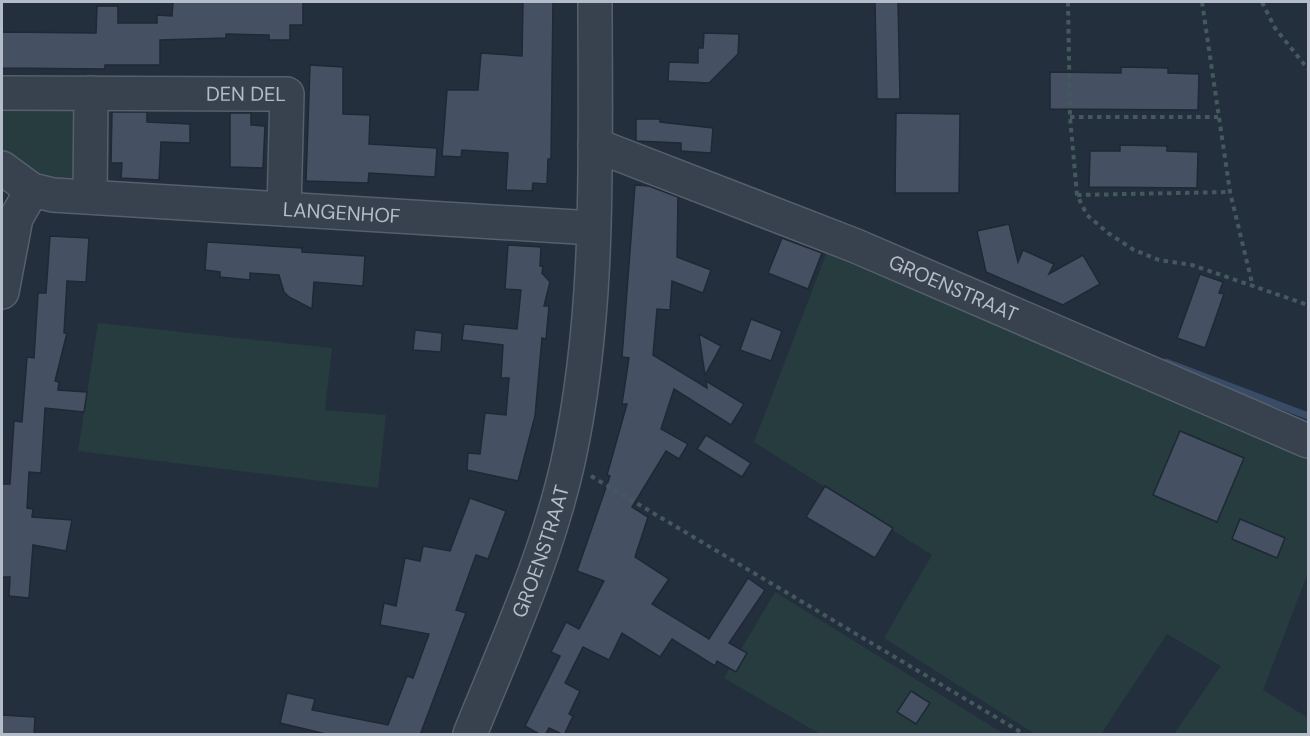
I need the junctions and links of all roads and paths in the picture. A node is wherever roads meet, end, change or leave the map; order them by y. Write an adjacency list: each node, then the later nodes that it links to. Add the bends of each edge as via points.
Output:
1 (595, 2): 10 (street, GROENSTRAAT)
2 (1068, 2): 8 (path)
3 (1202, 2): 9 (path)
4 (1262, 2): 5 (path, via 1275,28)
5 (1308, 69)
6 (2, 93): 7 (street)
7 (91, 93): 15 (street); 16 (street, DEN DEL, via 287,94)
8 (1070, 117): 9 (path); 14 (path)
9 (1218, 117): 13 (path)
10 (595, 145): 17 (street, GROENSTRAAT); 21 (street, GROENSTRAAT, via 856,246)
11 (2, 168): 12 (street, LANGENHOF)
12 (32, 190): 15 (street, LANGENHOF); 19 (street, via 16,218)
13 (1230, 192): 14 (path); 18 (path)
14 (1077, 195): 18 (path, via 1087,215 1134,250 1159,260 1192,265)
15 (90, 197): 16 (street, LANGENHOF)
16 (284, 209): 17 (street, LANGENHOF)
17 (593, 228): 22 (street, GROENSTRAAT, via 588,331)
18 (1253, 288): 20 (path)
19 (2, 292)
20 (1308, 305)
21 (1308, 441)
22 (567, 462): 23 (street, GROENSTRAAT, via 533,578); 24 (path)
23 (470, 735)
24 (1024, 735)

